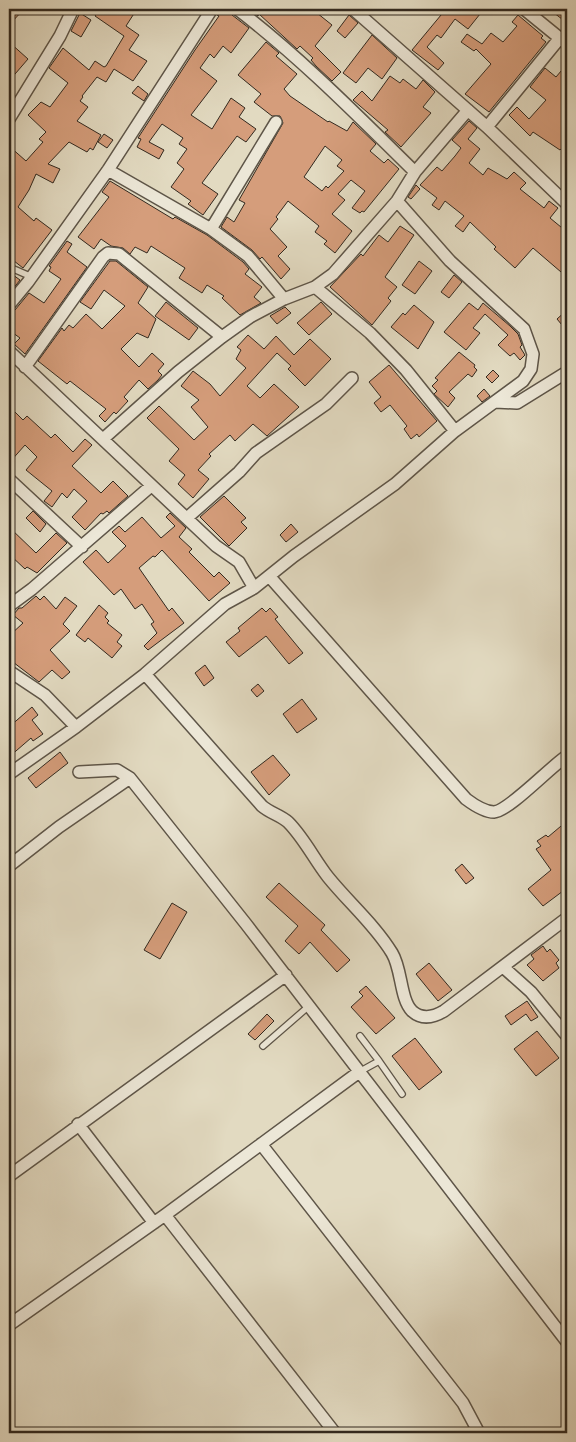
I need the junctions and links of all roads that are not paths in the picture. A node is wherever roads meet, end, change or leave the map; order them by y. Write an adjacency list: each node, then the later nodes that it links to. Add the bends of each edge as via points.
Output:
1 (73, 9): 8 (street)
2 (212, 9): 11 (street)
3 (237, 9): 12 (street, via 349,107)
4 (353, 9): 7 (street)
5 (529, 11): 6 (street)
6 (563, 41): 10 (street)
7 (468, 110): 10 (street); 12 (street)
8 (9, 119)
9 (276, 122): 15 (street)
10 (487, 127): 14 (street)
11 (108, 170): 15 (street); 17 (street)
12 (415, 172): 13 (street)
13 (397, 201): 18 (street, via 333,274); 26 (street, via 450,261 527,335 533,354 531,369 523,381)
14 (567, 204)
15 (211, 229): 19 (street, via 248,256)
16 (9, 267): 17 (lane)
17 (32, 277): 20 (street)
18 (315, 287): 19 (street); 27 (street, via 406,370)
19 (284, 300): 21 (street, via 250,317)
20 (9, 305)
21 (222, 337): 23 (street, via 119,254 108,253); 28 (street)
22 (9, 352): 23 (street)
23 (25, 367): 28 (street)
24 (567, 372): 26 (street, via 517,403)
25 (352, 378): 31 (street, via 326,404 256,453)
26 (495, 402): 27 (street)
27 (454, 431): 33 (street, via 395,484)
28 (104, 439): 30 (street)
29 (9, 479): 32 (street)
30 (151, 486): 31 (street); 32 (street)
31 (188, 518): 34 (street, via 216,546 239,562)
32 (82, 547): 35 (street)
33 (269, 576): 34 (street); 39 (street, via 476,807 494,812 506,808)
34 (254, 588): 37 (street, via 225,604)
35 (9, 606)
36 (9, 671): 38 (street, via 45,696)
37 (144, 674): 38 (street); 45 (street, via 262,806 281,817 299,834 316,862 376,931 395,959 411,1010 427,1017 438,1014)
38 (76, 727): 41 (street)
39 (567, 756)
40 (79, 772): 42 (street, via 117,770)
41 (9, 774)
42 (130, 778): 43 (street); 46 (street)
43 (9, 866)
44 (567, 918): 45 (street)
45 (503, 967): 49 (street, via 531,992)
46 (286, 975): 47 (street); 54 (street)
47 (309, 1006): 50 (lane); 52 (street)
48 (360, 1036): 51 (lane)
49 (567, 1036)
50 (263, 1046)
51 (379, 1062): 52 (lane); 53 (lane)
52 (359, 1072): 55 (street); 60 (street)
53 (402, 1094)
54 (78, 1124): 56 (street); 58 (street)
55 (262, 1144): 57 (street); 62 (street, via 463,1403)
56 (9, 1176)
57 (165, 1215): 58 (street); 61 (street)
58 (154, 1223): 59 (street)
59 (9, 1325)
60 (567, 1342)
61 (335, 1433)
62 (479, 1433)

